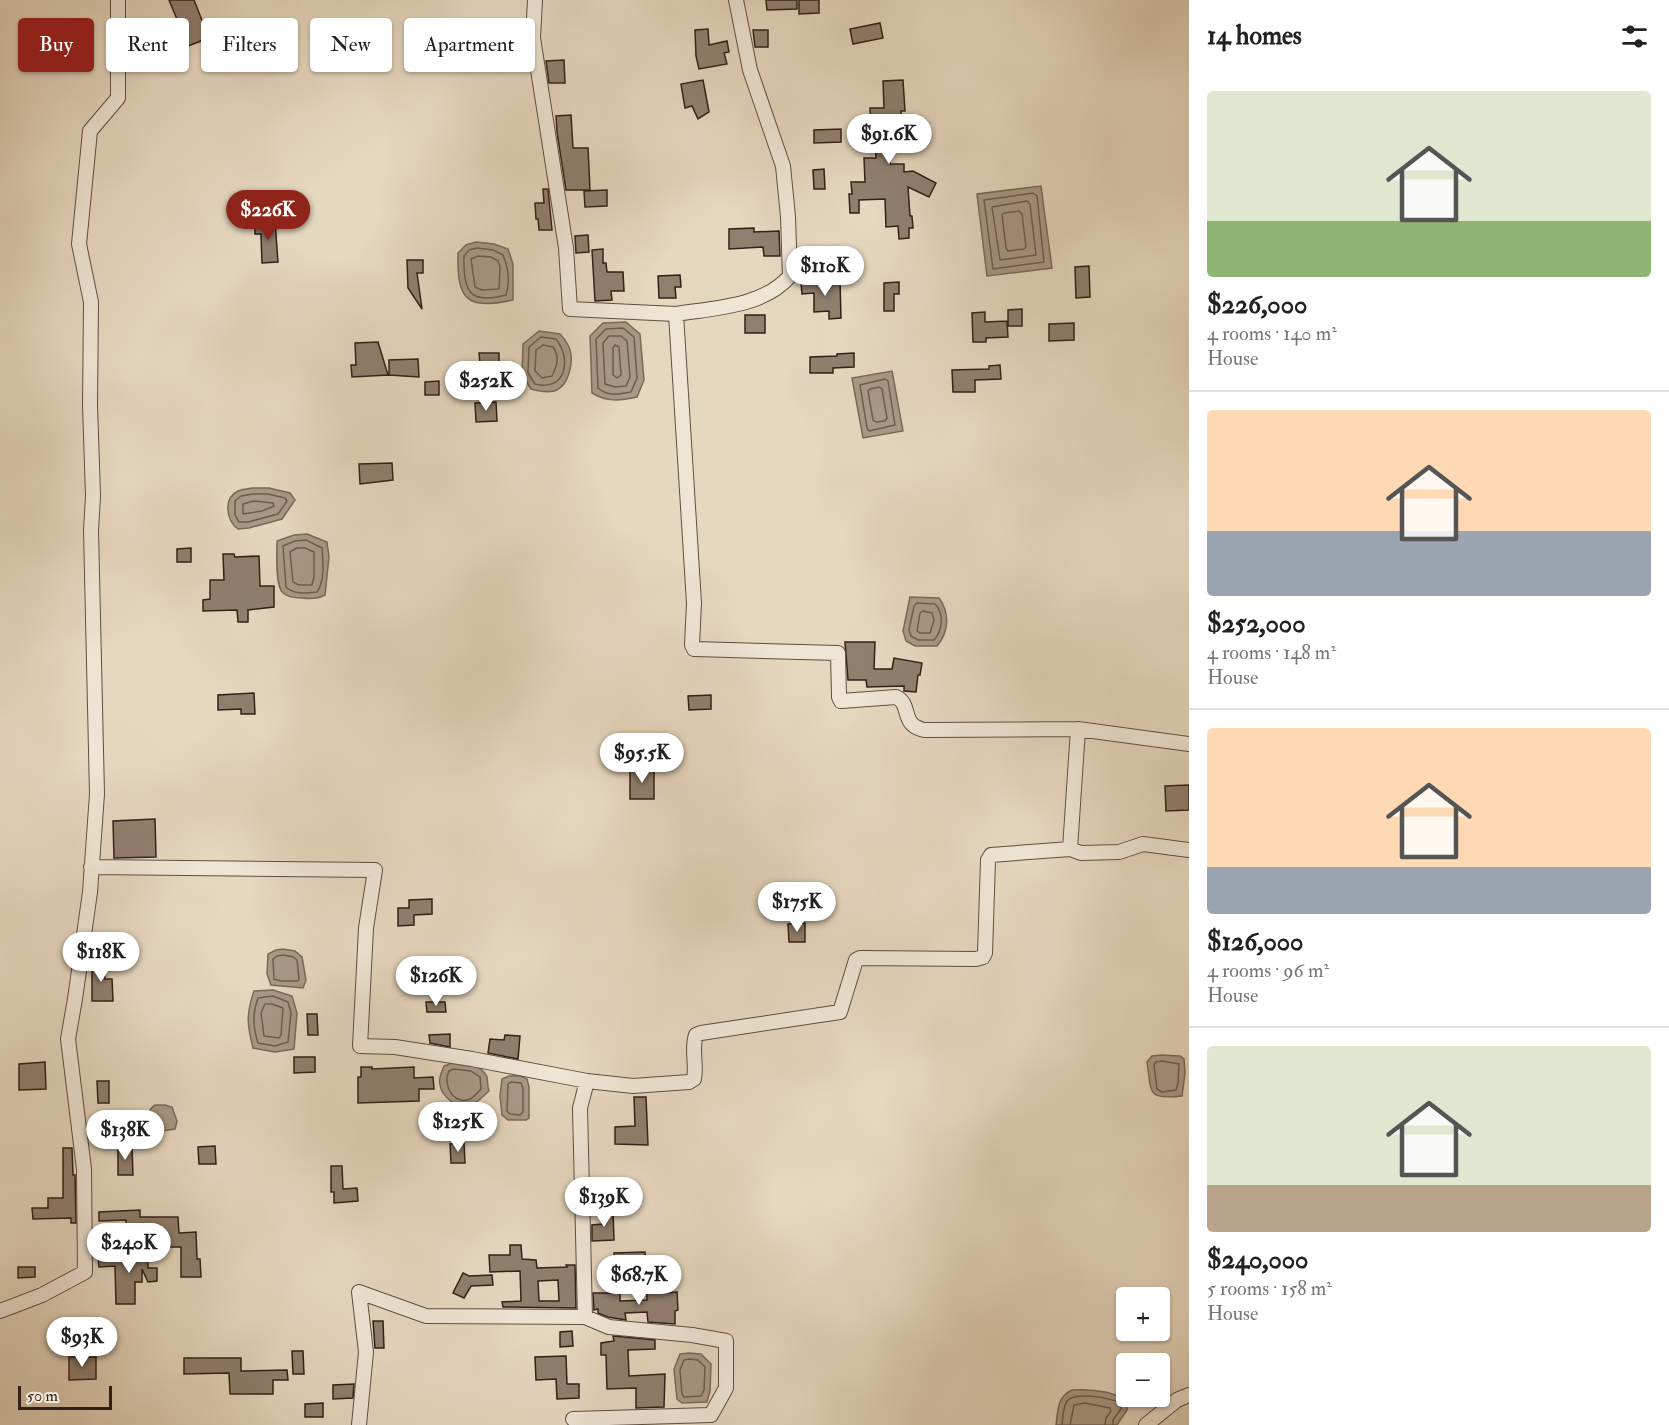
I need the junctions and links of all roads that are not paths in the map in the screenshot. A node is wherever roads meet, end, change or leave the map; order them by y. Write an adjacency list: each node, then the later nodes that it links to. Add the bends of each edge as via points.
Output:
1 (118, 0): 9 (street, via 118,98 90,130 79,244 91,302 97,794)
2 (535, 0): 4 (street, via 533,38 566,248 570,309)
3 (736, 0): 4 (street, via 750,70 783,166 790,276 767,294 743,303)
4 (676, 314): 5 (street, via 694,649 838,653 841,701 896,697 911,725 924,730)
5 (1078, 729): 6 (street); 7 (street)
6 (1189, 744)
7 (1070, 849): 8 (street, via 1081,853 1119,852 1143,844); 10 (street, via 991,855 987,860 983,957 860,958 856,960 840,1012 696,1035 695,1074 689,1082 633,1086)
8 (1189, 850)
9 (91, 867): 10 (street, via 375,870 366,928 360,1046 417,1050); 11 (street, via 68,1039 84,1169 85,1272 42,1296)
10 (587, 1081): 12 (street, via 580,1108)
11 (0, 1311)
12 (585, 1317): 14 (street, via 609,1327 726,1341 726,1388 711,1415); 15 (street, via 426,1316 359,1292 366,1352)
13 (1189, 1395): 16 (street)
14 (573, 1419)
15 (359, 1425)
16 (1146, 1425)

